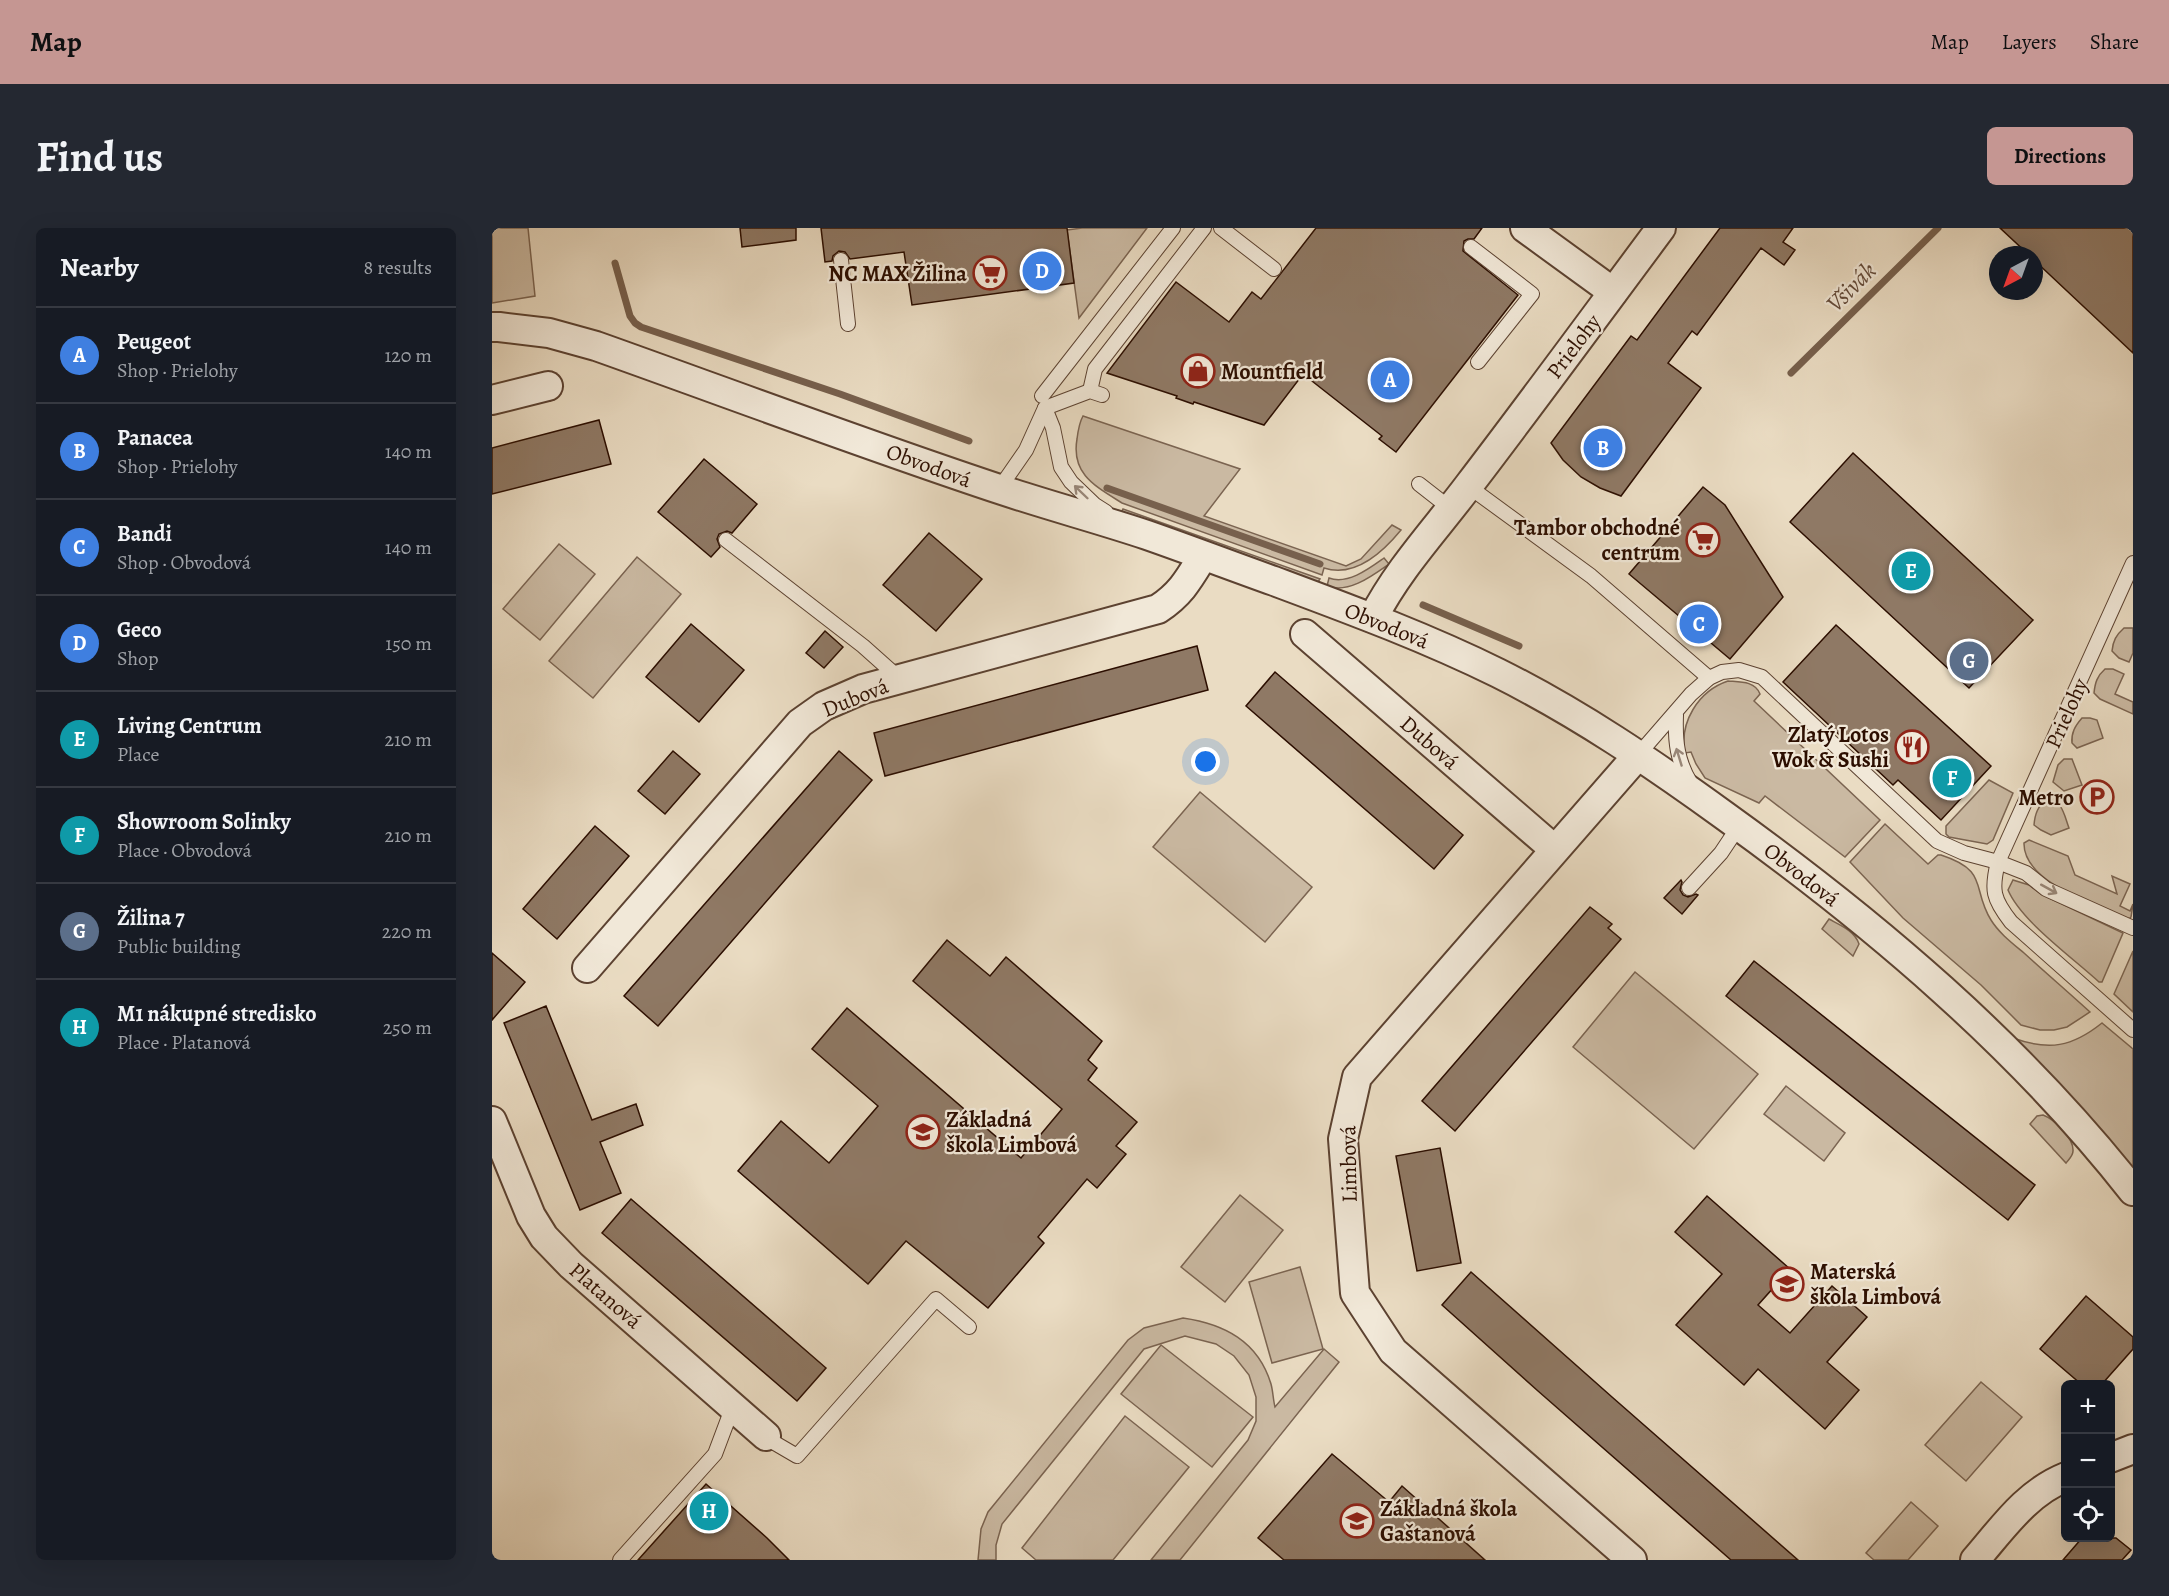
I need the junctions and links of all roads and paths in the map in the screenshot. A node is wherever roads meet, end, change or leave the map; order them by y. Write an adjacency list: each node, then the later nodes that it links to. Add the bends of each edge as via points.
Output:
1 (1173, 228): 15 (lane)
2 (1204, 228): 15 (lane, via 1095,369 1096,393)
3 (1221, 228): 8 (lane)
4 (1525, 228): 9 (street, Prielohy)
5 (1661, 228): 9 (street)
6 (1471, 247): 12 (lane, via 1532,294)
7 (841, 260): 10 (lane)
8 (1274, 268)
9 (1613, 292): 17 (street, Prielohy)
10 (848, 324)
11 (492, 327): 18 (street, Obvodová, via 549,333 596,346)
12 (1478, 362)
13 (548, 386): 14 (street)
14 (492, 400)
15 (1043, 402): 18 (lane, via 1026,450); 20 (lane, one-way to 15, via 1095,506 1071,482 1061,467)
16 (1419, 484): 19 (lane)
17 (1468, 486): 19 (street, Prielohy); 26 (lane, via 1591,576)
18 (999, 489): 20 (street, Obvodová)
19 (1451, 509): 24 (street, Prielohy, via 1385,593)
20 (1147, 535): 22 (street, Obvodová)
21 (726, 540): 27 (lane)
22 (1203, 556): 24 (street, Obvodová); 27 (street, Dubová, via 1183,588 1158,609)
23 (2133, 563): 33 (lane, Prielohy)
24 (1373, 618): 29 (street, Obvodová, via 1544,697)
25 (1305, 634): 32 (street, Dubová)
26 (1709, 678): 28 (lane); 33 (lane, via 1739,670 1762,677 1937,841)
27 (900, 679): 36 (street, Dubová, via 824,705 800,723)
28 (1676, 715): 29 (lane); 30 (lane, one-way to 28, via 1677,754)
29 (1638, 755): 30 (street, Obvodová); 32 (street, Limbová)
30 (1698, 796): 31 (street, Obvodová)
31 (1739, 826): 34 (lane); 39 (street, Obvodová, via 1871,927 1969,1014 2055,1099)
32 (1554, 849): 47 (street, Limbová, via 1357,1077 1343,1139 1355,1293 1393,1351)
33 (1998, 862): 35 (lane, one-way to 35, via 2026,873 2046,889); 37 (lane, Prielohy, via 1993,884 1999,906)
34 (1689, 888)
35 (2133, 928)
36 (587, 968)
37 (2133, 1030)
38 (492, 1121): 41 (street, Platanová, via 531,1216 544,1237)
39 (2133, 1191)
40 (969, 1327): 42 (lane, via 936,1299 797,1456)
41 (733, 1406): 42 (street, Platanová); 46 (lane, via 716,1454)
42 (766, 1436)
43 (2133, 1449): 44 (street)
44 (2115, 1456)
45 (2061, 1479): 48 (street, via 2023,1504)
46 (620, 1560)
47 (1632, 1560)
48 (1975, 1560)

